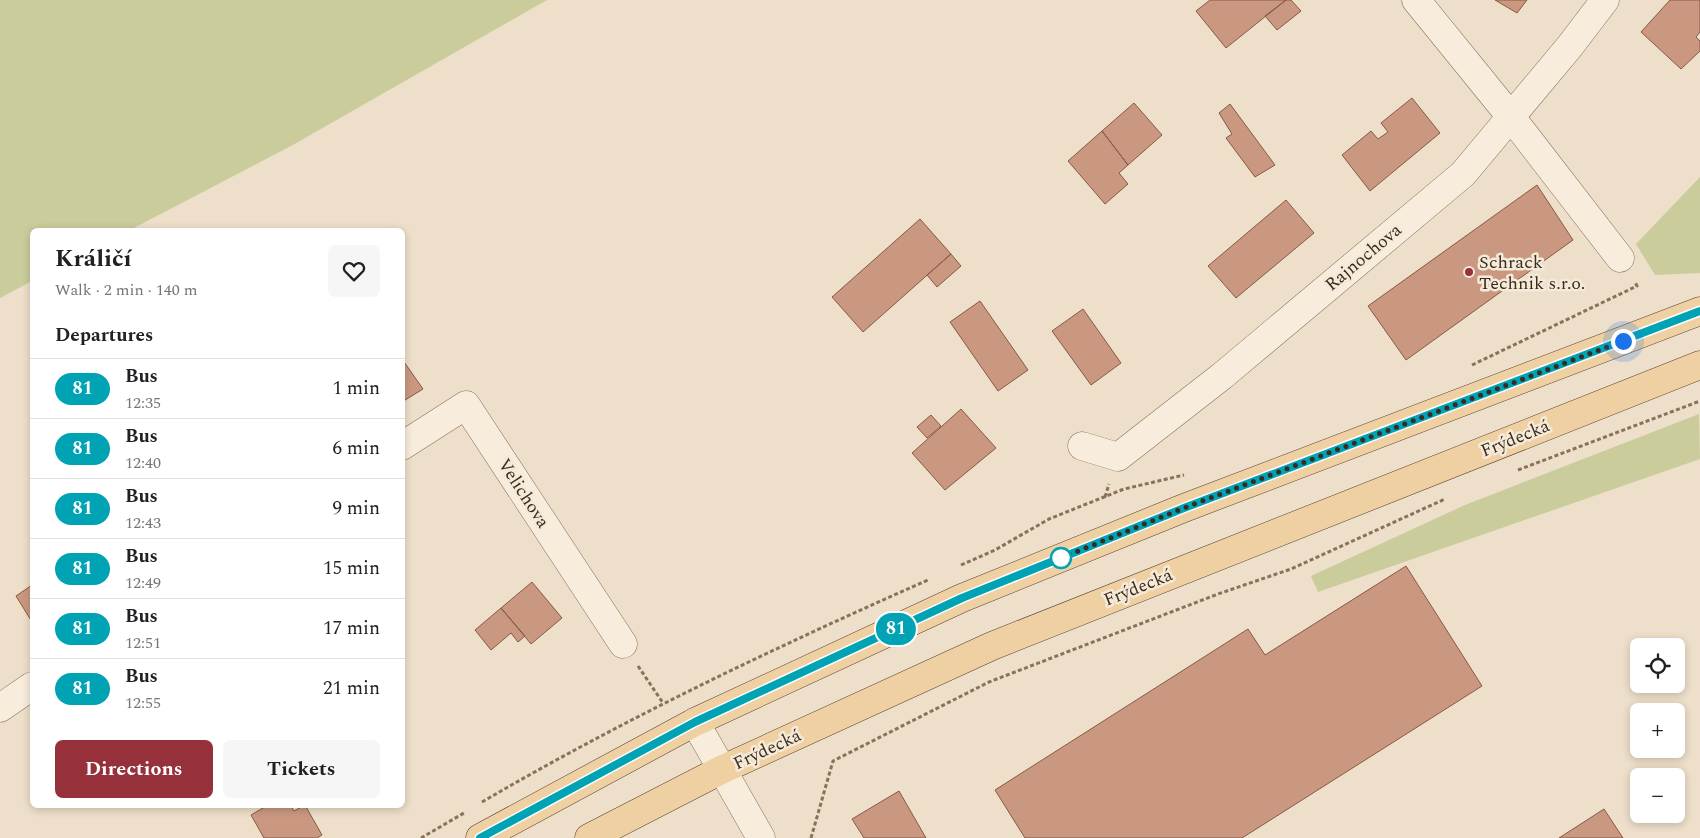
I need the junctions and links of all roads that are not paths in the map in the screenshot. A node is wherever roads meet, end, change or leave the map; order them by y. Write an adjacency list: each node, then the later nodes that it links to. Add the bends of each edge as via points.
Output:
1 (1416, 0): 3 (street)
2 (1605, 0): 3 (street, Rajnochova)
3 (1511, 117): 4 (street); 8 (street, Rajnochova, via 1463,174 1222,376 1118,457)
4 (1620, 258)
5 (1700, 311): 12 (main road, via 1184,508 971,594)
6 (1700, 365): 13 (main road, Frýdecká, via 992,646)
7 (405, 444): 9 (street, Velichova, via 466,404)
8 (1082, 446)
9 (623, 644)
10 (30, 687): 11 (street)
11 (0, 708)
12 (695, 722): 13 (street); 14 (main road)
13 (721, 770): 15 (main road, Frýdecká); 16 (street)
14 (480, 838)
15 (589, 838)
16 (761, 838)

